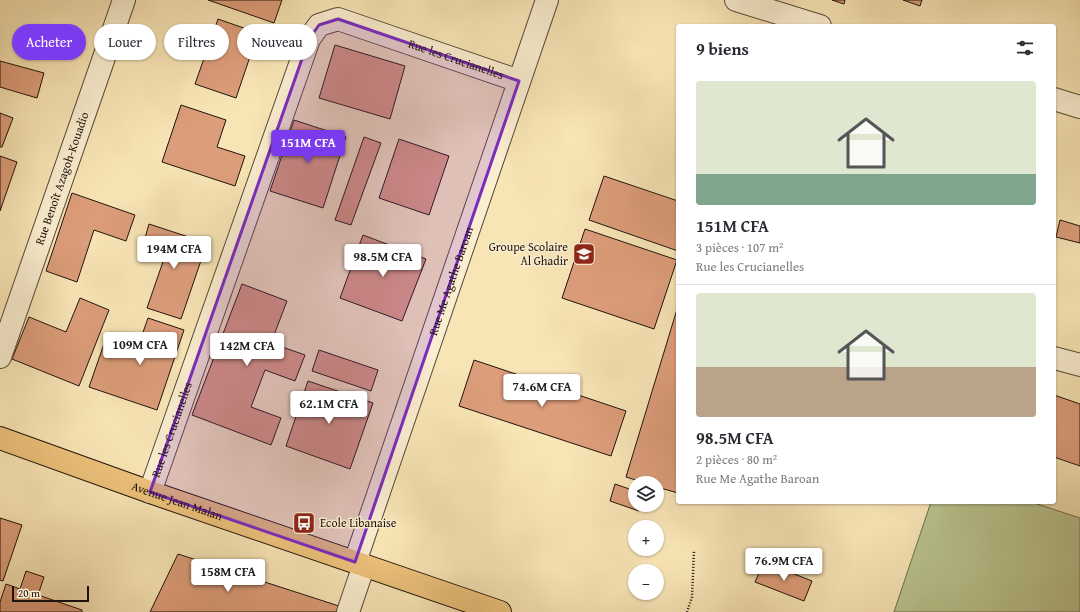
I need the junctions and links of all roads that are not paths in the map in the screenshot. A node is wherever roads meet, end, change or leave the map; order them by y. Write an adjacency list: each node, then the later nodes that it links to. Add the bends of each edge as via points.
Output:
1 (124, 0): 8 (street, Rue Benoît Azagoh-Kouadio)
2 (547, 0): 5 (street, Rue Me Agathe Baroan)
3 (736, 0): 4 (street)
4 (814, 24)
5 (519, 81): 12 (street, Rue les Crucianelles, via 338,19 319,25 309,40); 13 (street, Rue Me Agathe Baroan)
6 (1056, 99): 7 (street)
7 (1080, 107)
8 (0, 357)
9 (1056, 359): 10 (street)
10 (1080, 365)
11 (0, 438): 12 (main road, Avenue Jean Malan)
12 (150, 492): 13 (main road, Avenue Jean Malan)
13 (359, 564): 14 (street, Rue Me Agathe Baroan); 15 (main road, Avenue Jean Malan)
14 (348, 612)
15 (500, 612)

